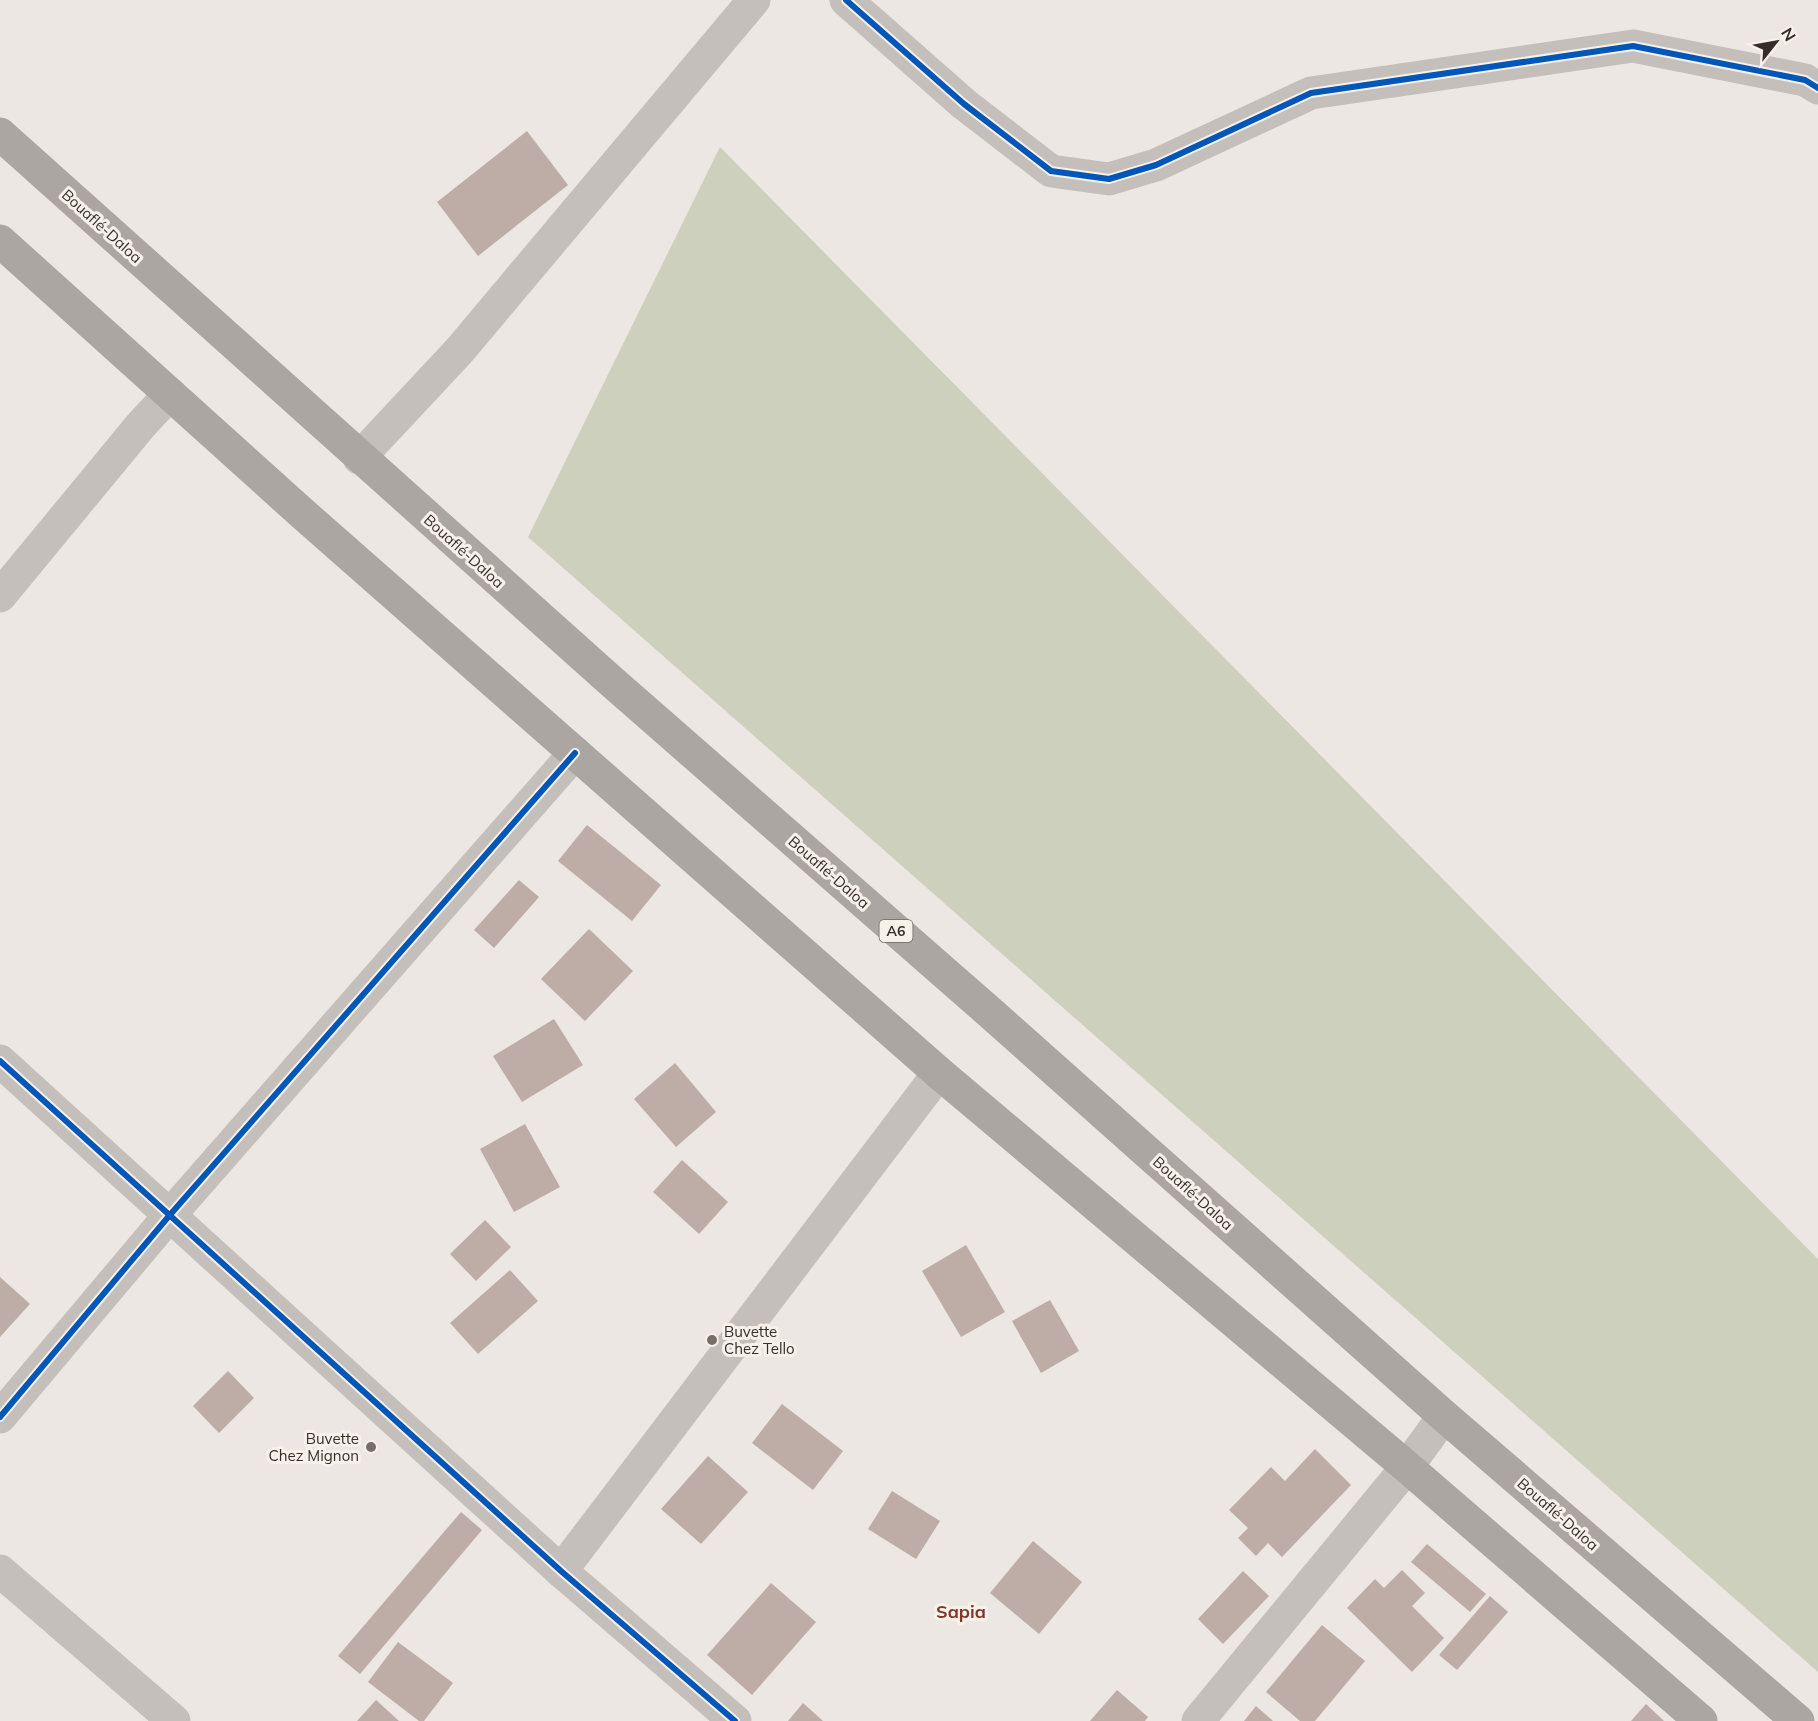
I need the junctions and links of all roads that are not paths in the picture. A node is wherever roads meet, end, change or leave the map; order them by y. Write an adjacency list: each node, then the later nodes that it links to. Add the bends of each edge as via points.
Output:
1 (754, 0): 7 (street, via 459,351)
2 (846, 0): 3 (street, via 964,104 1051,171 1109,179 1156,165 1311,93 1633,46 1805,80)
3 (1818, 88)
4 (0, 134): 7 (highway, Bouaflé-Daloa / A6)
5 (0, 241): 6 (highway)
6 (170, 394): 8 (street); 9 (highway)
7 (359, 458): 13 (highway, Bouaflé-Daloa / A6)
8 (0, 596)
9 (575, 753): 11 (highway); 12 (street)
10 (0, 1061): 12 (street)
11 (939, 1073): 15 (highway); 17 (street)
12 (169, 1216): 14 (street); 17 (street)
13 (1444, 1416): 15 (street); 22 (highway, Bouaflé-Daloa / A6)
14 (0, 1417)
15 (1407, 1467): 20 (street); 21 (highway)
16 (0, 1571): 18 (street)
17 (561, 1571): 19 (street)
18 (174, 1721)
19 (735, 1721)
20 (1198, 1721)
21 (1701, 1721)
22 (1798, 1721)

